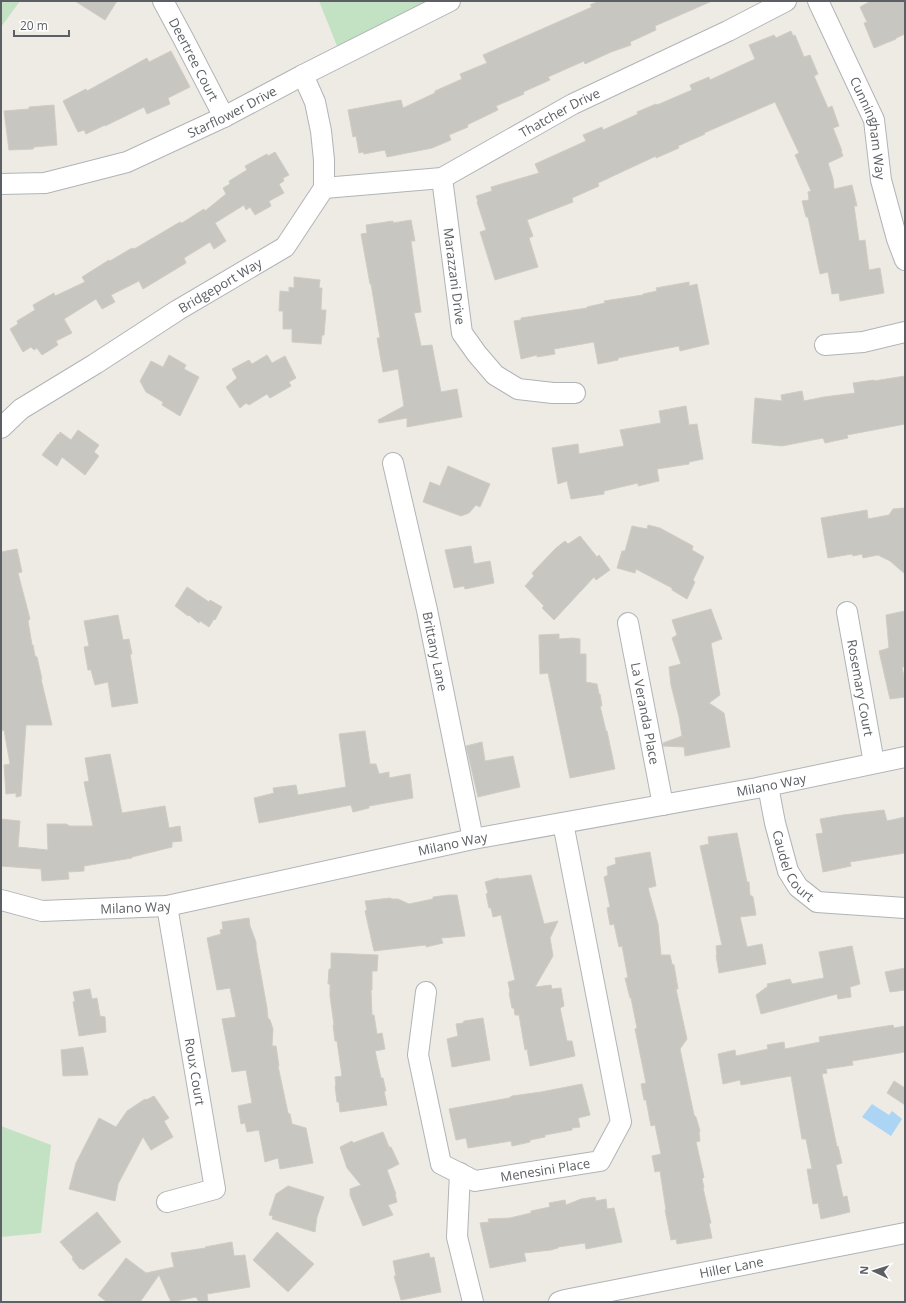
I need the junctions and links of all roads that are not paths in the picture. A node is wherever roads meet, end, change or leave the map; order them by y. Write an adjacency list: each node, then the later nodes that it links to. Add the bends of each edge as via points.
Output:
1 (163, 1): 6 (street, Deertree Court)
2 (450, 1): 5 (street, Starflower Drive)
3 (786, 1): 7 (street, Thatcher Drive, via 573,104)
4 (818, 1): 10 (street, Cunningham Way, via 874,120 881,180)
5 (303, 75): 6 (street, Starflower Drive); 9 (street, via 315,102 321,131)
6 (224, 117): 8 (street, Starflower Drive, via 127,162 45,183)
7 (442, 178): 9 (street, Thatcher Drive); 13 (street, Marazzani Drive, via 462,333 496,375 518,389)
8 (1, 184)
9 (324, 188): 14 (street, Bridgeport Way, via 285,247 178,310 21,409)
10 (905, 260)
11 (905, 332): 12 (street, via 863,342)
12 (825, 345)
13 (575, 393)
14 (1, 428)
15 (393, 463): 23 (street, Brittany Lane, via 427,610)
16 (847, 612): 19 (street, Rosemary Court)
17 (628, 623): 21 (street, La Veranda Place)
18 (905, 757): 19 (street, Milano Way)
19 (874, 763): 20 (street, Milano Way)
20 (768, 786): 21 (street, Milano Way); 26 (street, Caudel Court, via 788,871 798,887 817,902)
21 (663, 805): 22 (street, Milano Way)
22 (563, 823): 23 (street, Milano Way); 28 (street, Menesini Place, via 621,1122 600,1160 475,1180)
23 (474, 839): 25 (street, Milano Way)
24 (1, 900): 25 (street, Milano Way, via 42,910)
25 (167, 906): 29 (street, Roux Court, via 215,1189)
26 (905, 908)
27 (426, 992): 28 (street, Menesini Place, via 418,1055 441,1164)
28 (460, 1173): 31 (street, via 457,1237)
29 (167, 1202)
30 (905, 1233): 32 (street, Hiller Lane)
31 (472, 1302)
32 (559, 1302)

